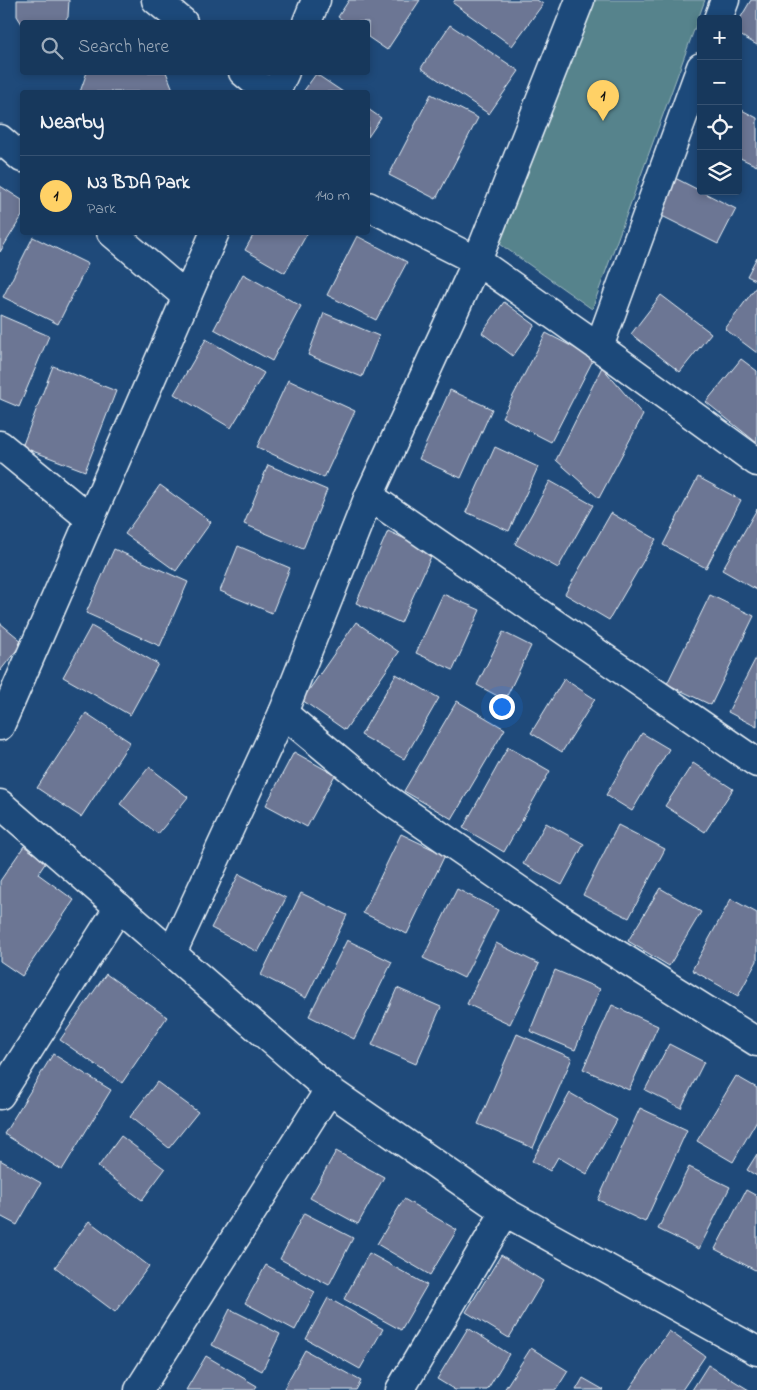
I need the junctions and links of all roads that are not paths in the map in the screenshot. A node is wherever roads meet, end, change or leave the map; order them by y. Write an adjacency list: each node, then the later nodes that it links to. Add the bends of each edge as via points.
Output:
1 (156, 0): 6 (street)
2 (316, 0): 7 (street)
3 (580, 0): 18 (street)
4 (725, 0): 5 (street)
5 (719, 15)
6 (181, 20)
7 (308, 20)
8 (247, 75): 11 (street)
9 (284, 75): 12 (street)
10 (697, 78): 20 (street)
11 (265, 90)
12 (277, 90)
13 (0, 139): 14 (street)
14 (20, 156)
15 (370, 207): 18 (street)
16 (115, 235): 19 (street)
17 (214, 235): 19 (street)
18 (477, 261): 20 (street); 23 (street)
19 (187, 297): 24 (street)
20 (599, 347): 22 (street)
21 (0, 445): 24 (street)
22 (757, 462)
23 (369, 496): 25 (street); 27 (street)
24 (90, 519): 26 (street)
25 (282, 713): 30 (street); 31 (street, via 384,797 561,919)
26 (0, 726)
27 (757, 764)
28 (0, 804): 29 (street)
29 (119, 907): 30 (street); 33 (street)
30 (172, 953): 32 (street)
31 (757, 1042)
32 (329, 1090): 34 (street); 36 (street)
33 (0, 1095)
34 (505, 1212): 35 (street); 37 (street)
35 (757, 1351)
36 (139, 1390)
37 (400, 1390)

